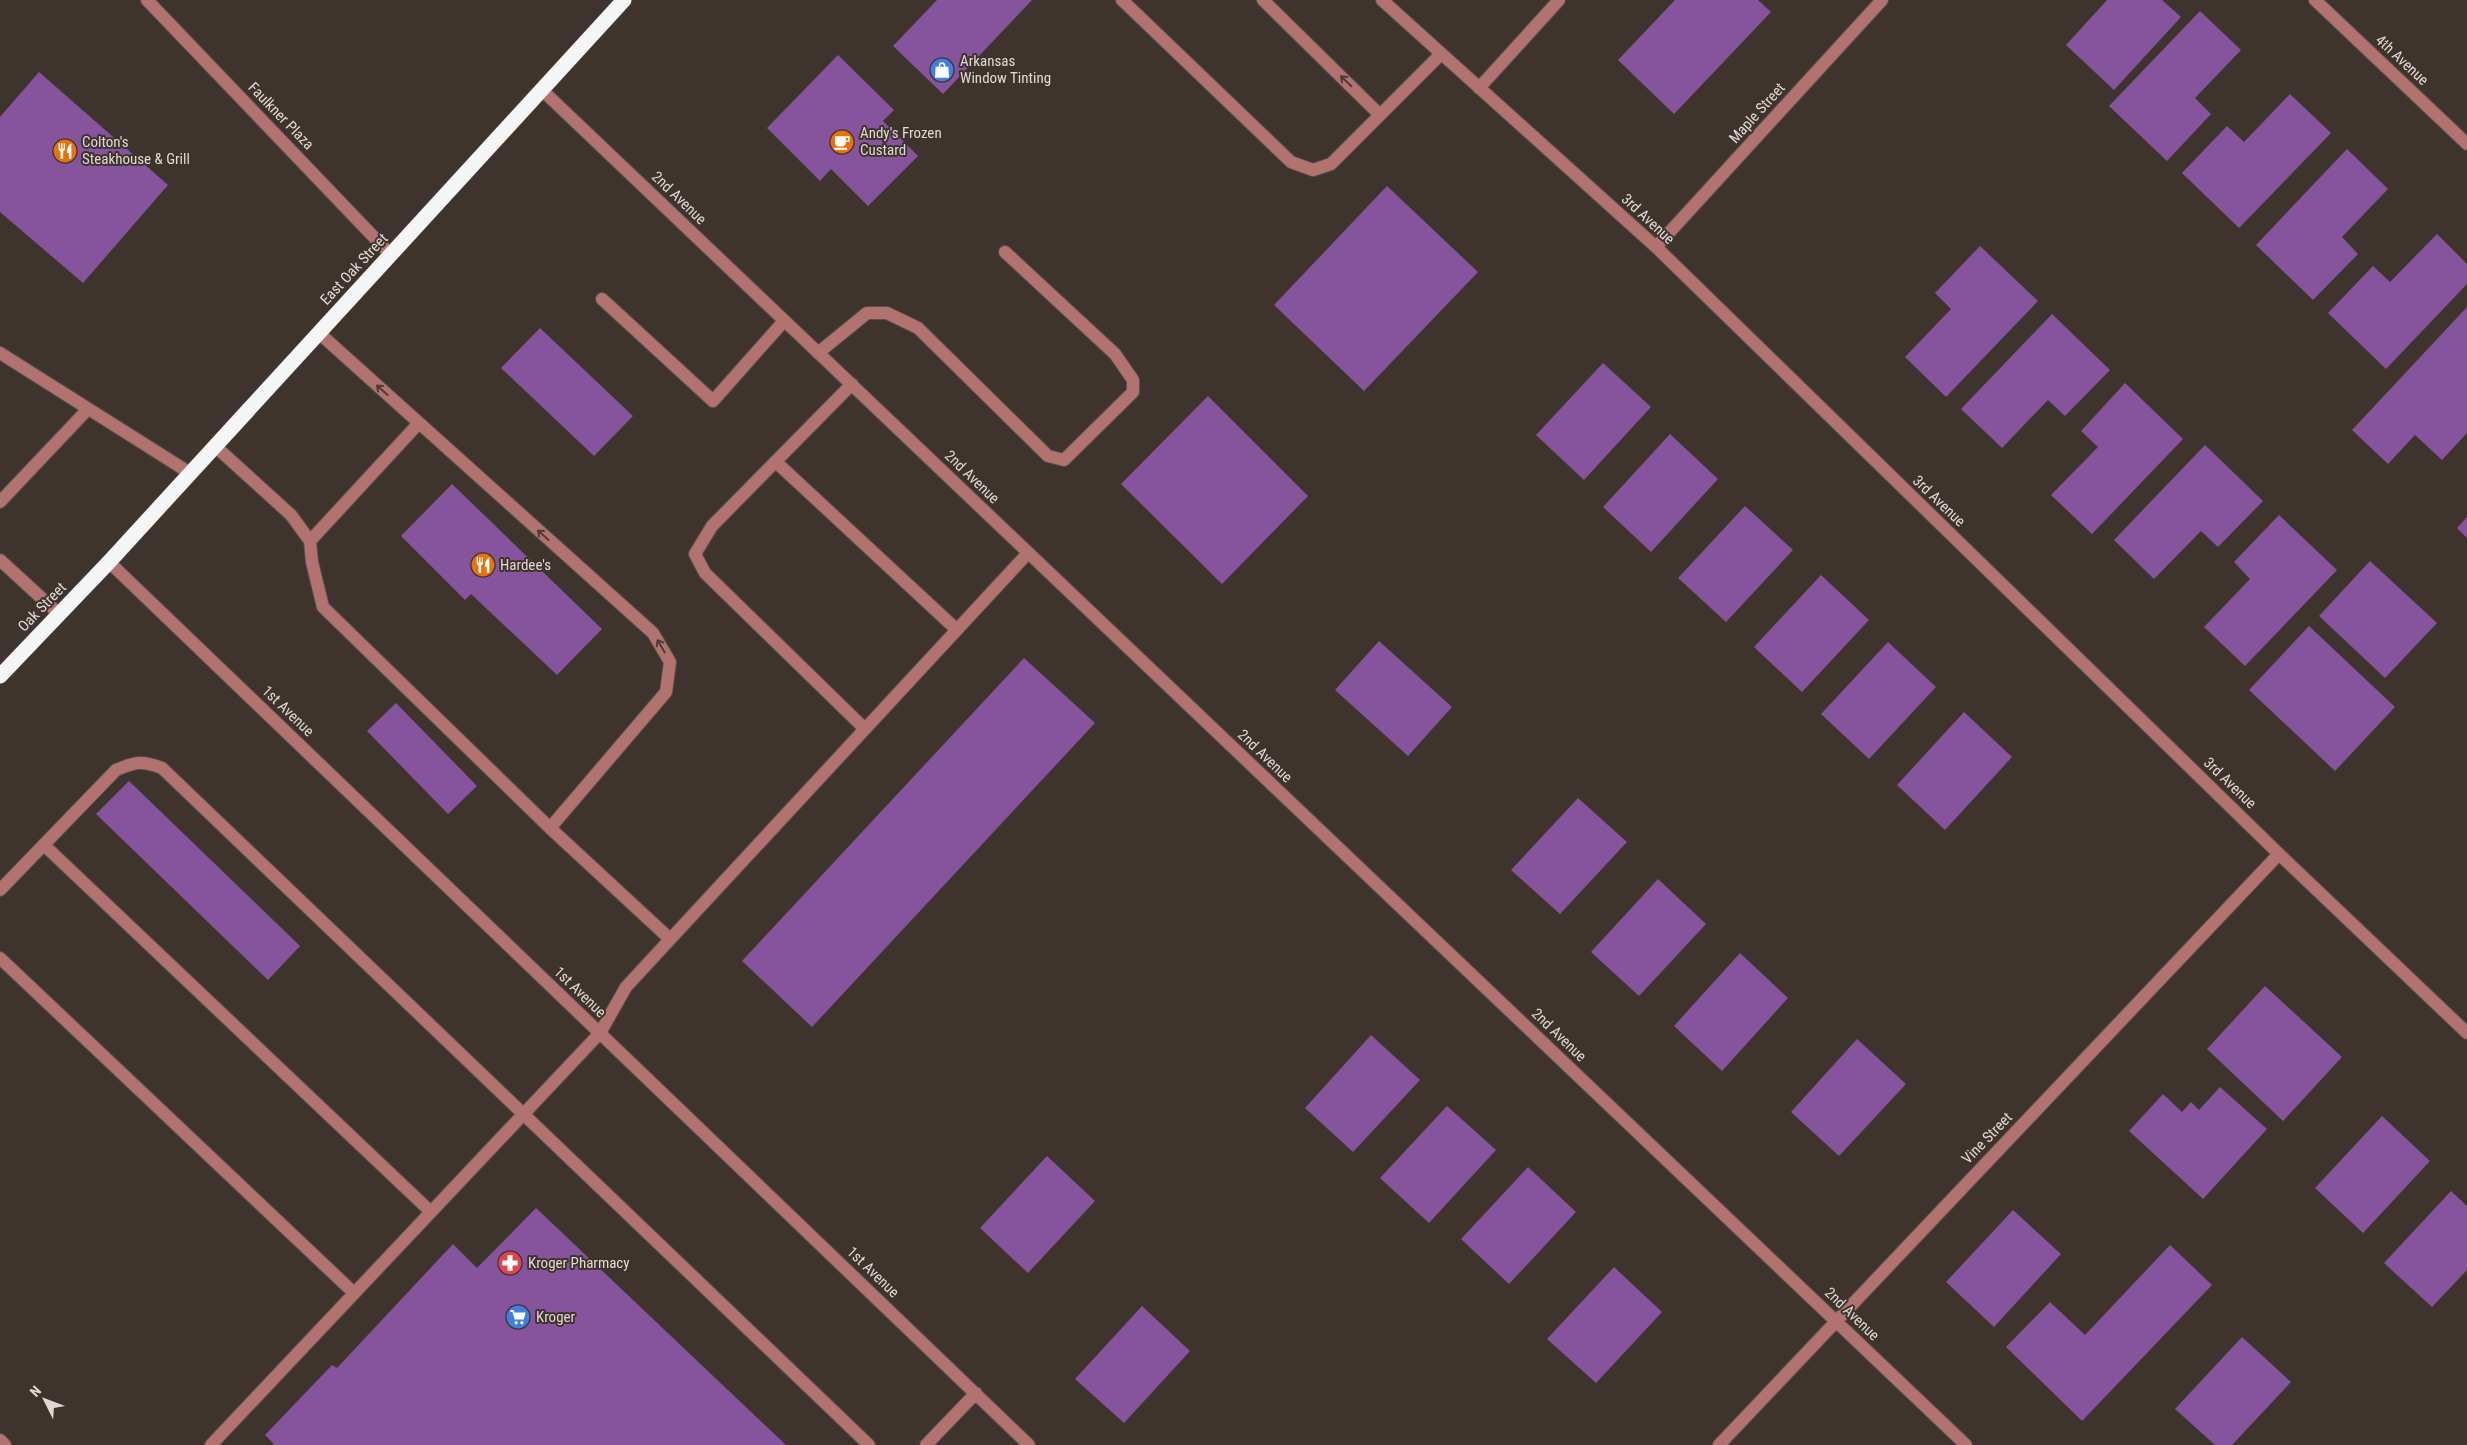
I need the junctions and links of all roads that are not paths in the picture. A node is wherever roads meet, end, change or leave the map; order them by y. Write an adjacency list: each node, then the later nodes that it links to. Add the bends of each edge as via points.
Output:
1 (148, 0): 16 (street, Faulkner Plaza)
2 (624, 0): 11 (highway, East Oak Street)
3 (1122, 0): 12 (street, via 1291,162 1312,170 1331,164)
4 (1263, 0): 12 (street, one-way to 4)
5 (1382, 0): 9 (street, 3rd Avenue)
6 (1560, 0): 10 (street)
7 (1882, 0): 14 (street, Maple Street)
8 (2315, 0): 13 (street, 4th Avenue)
9 (1442, 54): 10 (street, 3rd Avenue); 12 (street)
10 (1479, 88): 14 (street, 3rd Avenue)
11 (542, 90): 16 (highway, East Oak Street); 18 (street, 2nd Avenue)
12 (1380, 115)
13 (2467, 144)
14 (1656, 247): 39 (street, 3rd Avenue)
15 (1005, 252): 21 (street, via 1114,354 1133,380 1133,392 1064,460 1048,456 918,328 887,313 867,313)
16 (391, 254): 19 (highway, East Oak Street)
17 (602, 299): 18 (street, via 713,401)
18 (784, 320): 21 (street, 2nd Avenue)
19 (319, 333): 24 (street, one-way to 19); 25 (highway, East Oak Street)
20 (0, 352): 23 (street)
21 (818, 353): 22 (street, 2nd Avenue)
22 (852, 384): 26 (street); 30 (street, 2nd Avenue)
23 (88, 409): 27 (street); 28 (street)
24 (419, 423): 29 (street); 37 (street, one-way to 24, via 666,692 670,662 653,633)
25 (215, 446): 27 (highway, East Oak Street); 29 (street, via 291,515)
26 (776, 462): 34 (street); 36 (street, via 712,526 695,554 705,573)
27 (190, 473): 32 (highway, East Oak Street)
28 (0, 502)
29 (310, 541): 37 (street, via 323,607)
30 (1028, 553): 34 (street); 48 (street, 2nd Avenue)
31 (0, 560): 33 (street)
32 (109, 562): 33 (highway, Oak Street); 43 (street, 1st Avenue)
33 (59, 614): 35 (highway, Oak Street)
34 (957, 630): 36 (street)
35 (0, 676)
36 (865, 729): 41 (street)
37 (550, 828): 41 (street)
38 (44, 845): 40 (street); 45 (street, via 116,770 146,762 162,768); 46 (street)
39 (2280, 854): 44 (street, 3rd Avenue); 48 (street, Vine Street)
40 (0, 890)
41 (670, 939): 43 (street, via 626,987)
42 (0, 958): 47 (street)
43 (600, 1033): 45 (street); 49 (street, 1st Avenue)
44 (2467, 1033)
45 (523, 1115): 46 (street); 53 (street)
46 (431, 1212): 47 (street)
47 (354, 1294): 52 (street)
48 (1835, 1320): 56 (street, Vine Street); 57 (street, 2nd Avenue)
49 (976, 1394): 54 (street); 55 (street, 1st Avenue)
50 (0, 1440): 51 (street)
51 (5, 1445)
52 (211, 1445)
53 (870, 1445)
54 (926, 1445)
55 (1029, 1445)
56 (1720, 1445)
57 (1966, 1445)

